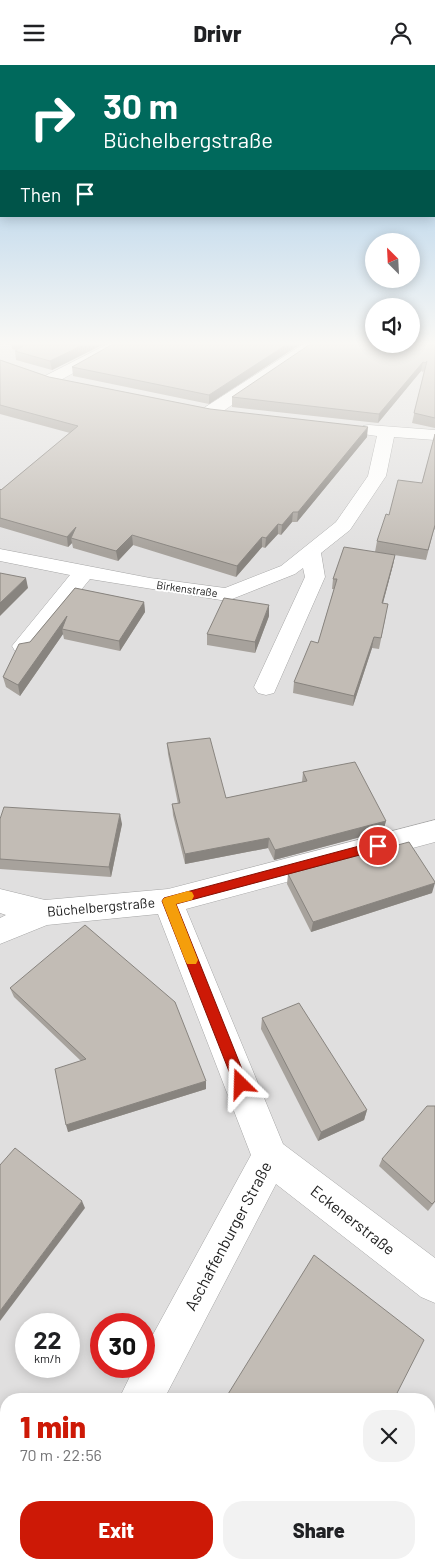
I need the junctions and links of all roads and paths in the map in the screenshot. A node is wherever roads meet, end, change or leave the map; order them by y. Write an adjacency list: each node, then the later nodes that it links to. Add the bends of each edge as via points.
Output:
1 (225, 413): 2 (street)
2 (239, 415)
3 (357, 428): 4 (street)
4 (386, 432): 5 (street); 6 (street, Birkenstraße, via 377,476 343,526)
5 (435, 435)
6 (310, 553): 8 (street, Birkenstraße, via 288,571 227,595); 10 (street, via 315,577)
7 (0, 555): 8 (street, Birkenstraße)
8 (84, 572): 9 (street)
9 (23, 646)
10 (266, 687)
11 (435, 831): 13 (street, Büchelbergstraße)
12 (0, 901): 14 (street, Büchelbergstraße)
13 (168, 901): 14 (street, Büchelbergstraße); 16 (street, Aschaffenburger Straße)
14 (45, 913): 15 (street)
15 (0, 931)
16 (270, 1157): 17 (street, Eckenerstraße); 18 (street, Aschaffenburger Straße)
17 (435, 1283)
18 (144, 1393)

